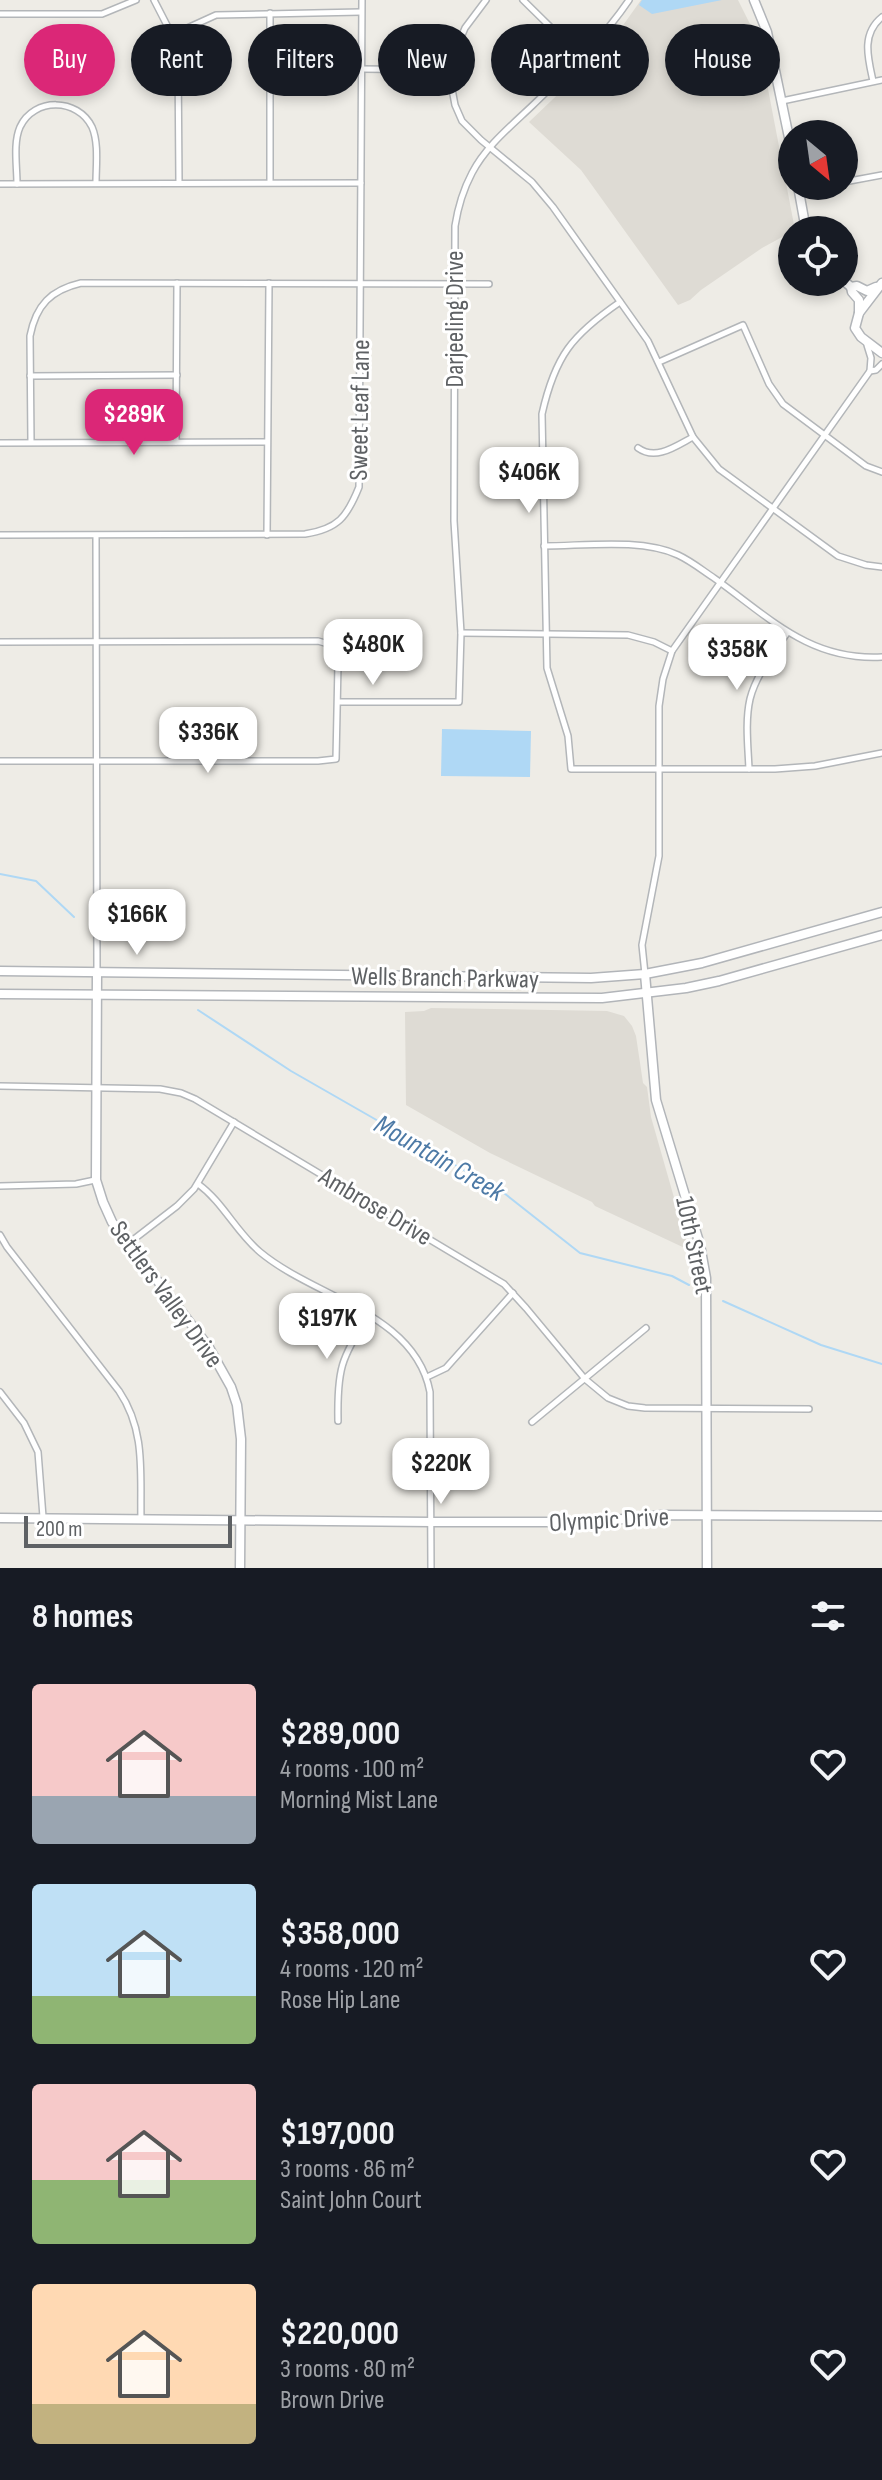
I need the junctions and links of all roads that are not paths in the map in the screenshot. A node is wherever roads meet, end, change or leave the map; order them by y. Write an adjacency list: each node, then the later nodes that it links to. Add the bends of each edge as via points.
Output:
1 (136, 0): 10 (street, via 102,14)
2 (154, 0): 12 (street)
3 (362, 0): 8 (street, Sweet Leaf Lane)
4 (486, 0): 15 (street)
5 (523, 0): 16 (street)
6 (629, 0): 17 (street, Darjeeling Drive)
7 (754, 0): 26 (street)
8 (361, 12): 9 (street); 14 (street, Sweet Leaf Lane)
9 (270, 13): 13 (street, via 216,15); 31 (street)
10 (0, 14)
11 (882, 17): 21 (street, via 874,23 867,47)
12 (166, 24)
13 (196, 24)
14 (361, 24)
15 (469, 24)
16 (547, 24)
17 (612, 24)
18 (362, 69): 19 (street)
19 (378, 69)
20 (882, 80): 21 (street)
21 (873, 81): 26 (street)
22 (178, 96): 33 (street)
23 (362, 96): 34 (street, Sweet Leaf Lane)
24 (453, 96): 28 (street, via 462,121)
25 (542, 96): 28 (street, Darjeeling Drive)
26 (782, 101): 27 (street)
27 (786, 120)
28 (489, 147): 40 (street, Darjeeling Drive, via 471,173 459,205); 45 (street, via 532,182)
29 (882, 175): 30 (street)
30 (858, 179)
31 (270, 182): 33 (street); 34 (street)
32 (96, 183): 33 (street); 36 (street); 36 (street, via 96,142 90,123 75,109 53,104 35,111 20,128)
33 (179, 183)
34 (361, 183): 39 (street, Sweet Leaf Lane)
35 (0, 184): 36 (street)
36 (17, 184)
37 (177, 283): 38 (street); 52 (street); 53 (street, via 81,283 53,293 33,319)
38 (269, 283): 39 (street); 58 (street)
39 (361, 283): 40 (street); 64 (street, Sweet Leaf Lane, via 359,487 351,508 324,531)
40 (454, 283): 41 (street); 69 (street, Darjeeling Drive, via 454,521)
41 (489, 284)
42 (881, 284): 43 (street, via 867,291); 46 (street)
43 (858, 286)
44 (856, 296): 46 (street)
45 (620, 302): 49 (street); 66 (street, via 578,335 548,385 542,414)
46 (859, 313): 47 (street, via 855,328)
47 (864, 340): 48 (street); 51 (street, via 871,353)
48 (882, 353)
49 (659, 362): 54 (street, via 743,325 775,394); 55 (street)
50 (882, 364): 51 (street)
51 (870, 371): 54 (street)
52 (177, 375): 53 (street); 57 (street)
53 (30, 376): 56 (street)
54 (824, 436): 61 (street); 62 (street)
55 (693, 437): 60 (street, via 658,454); 62 (street, via 719,469)
56 (31, 442): 57 (street); 59 (street)
57 (176, 442): 58 (street)
58 (267, 442): 64 (street)
59 (0, 443)
60 (638, 448)
61 (882, 472)
62 (772, 510): 67 (street, via 838,556); 68 (street)
63 (0, 535): 65 (street, Sweet Leaf Lane)
64 (267, 535): 65 (street, Sweet Leaf Lane)
65 (96, 536): 73 (street)
66 (544, 546): 68 (street, via 641,545 692,563); 71 (street)
67 (882, 567)
68 (719, 582): 70 (street); 74 (street)
69 (461, 633): 71 (street); 76 (street, Darjeeling Drive, via 459,702)
70 (787, 633): 75 (street, via 846,656); 81 (street, via 750,698)
71 (548, 634): 74 (street, via 628,635); 80 (street, via 547,668 568,736 571,769)
72 (0, 642): 73 (street)
73 (96, 642): 76 (street, via 318,641 335,646); 78 (street)
74 (672, 651): 80 (street, via 659,706)
75 (882, 657)
76 (338, 702): 78 (street, via 336,759)
77 (882, 753): 81 (street, via 815,766)
78 (96, 760): 79 (street); 85 (street)
79 (0, 761)
80 (658, 768): 81 (street); 86 (street, via 659,856 642,945)
81 (749, 769)
82 (882, 912): 86 (street, Wells Branch Parkway)
83 (882, 935): 88 (street, Wells Branch Parkway, via 719,981)
84 (0, 971): 85 (street, Wells Branch Parkway)
85 (97, 972): 86 (street, Wells Branch Parkway, via 540,978); 89 (street, Settlers Valley Drive)
86 (645, 974): 88 (street, 10th Street)
87 (0, 994): 89 (street, Wells Branch Parkway)
88 (646, 994): 89 (street, Wells Branch Parkway, via 548,999); 104 (street, 10th Street, via 656,1100 704,1264)
89 (97, 995): 91 (street, Settlers Valley Drive)
90 (0, 1086): 91 (street, Ambrose Drive)
91 (96, 1087): 92 (street, Ambrose Drive, via 173,1091); 93 (street, Settlers Valley Drive)
92 (234, 1122): 94 (street); 98 (street, Ambrose Drive, via 491,1274)
93 (96, 1180): 95 (street); 97 (street, Settlers Valley Drive, via 112,1222)
94 (198, 1184): 97 (street); 99 (street, via 266,1256)
95 (0, 1186)
96 (0, 1235): 112 (street, via 131,1411 140,1445)
97 (128, 1244): 113 (street, Settlers Valley Drive, via 208,1346 231,1387 241,1439)
98 (513, 1293): 101 (street, via 446,1368); 102 (street, Ambrose Drive)
99 (368, 1316): 101 (street, via 405,1341); 106 (street, via 341,1366)
100 (646, 1328): 102 (street)
101 (427, 1377): 114 (street)
102 (585, 1379): 104 (street, Ambrose Drive, via 628,1406); 107 (street)
103 (0, 1392): 111 (street, via 38,1452)
104 (708, 1409): 105 (street, Ambrose Drive); 108 (street, 10th Street)
105 (809, 1409)
106 (338, 1421)
107 (532, 1422)
108 (707, 1515): 109 (street, Olympic Drive); 114 (street, Olympic Drive, via 593,1522); 117 (street, 10th Street)
109 (882, 1516)
110 (0, 1518): 111 (street, Olympic Drive)
111 (43, 1518): 112 (street, Olympic Drive)
112 (141, 1520): 113 (street, Olympic Drive)
113 (240, 1520): 114 (street, Olympic Drive); 115 (street, Settlers Valley Drive)
114 (431, 1522): 116 (street)
115 (240, 1568)
116 (431, 1568)
117 (707, 1568)

